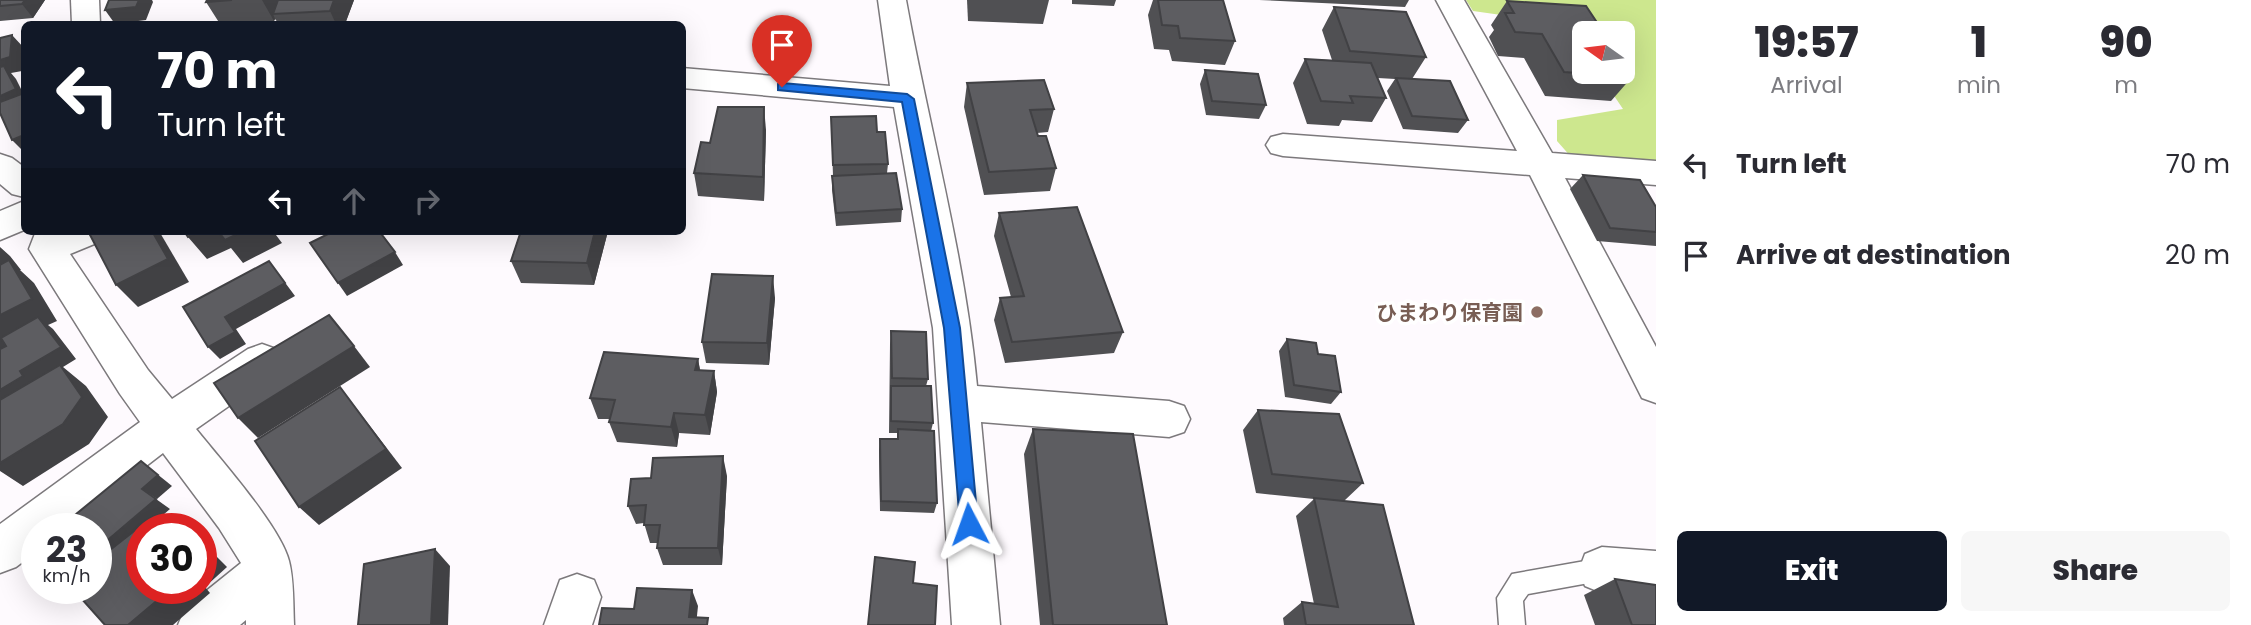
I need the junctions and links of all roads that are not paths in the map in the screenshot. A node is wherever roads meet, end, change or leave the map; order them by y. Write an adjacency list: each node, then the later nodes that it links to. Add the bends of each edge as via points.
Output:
1 (85, 0): 4 (street)
2 (892, 0): 6 (street)
3 (1450, 0): 9 (street)
4 (86, 21)
5 (686, 78): 6 (street)
6 (907, 99): 18 (street, via 952,328)
7 (1283, 145): 9 (street)
8 (0, 166): 11 (street)
9 (1542, 166): 10 (street); 17 (street)
10 (1656, 173)
11 (21, 183)
12 (21, 216): 13 (street)
13 (0, 227)
14 (72, 235): 15 (street)
15 (50, 240): 20 (street, via 134,382)
16 (298, 337): 20 (street)
17 (1650, 364)
18 (959, 402): 19 (street); 27 (street)
19 (1169, 419)
20 (168, 425): 21 (street); 23 (street, via 235,513 266,561)
21 (0, 551)
22 (1602, 570): 24 (street); 28 (lane, via 1521,583 1510,598)
23 (267, 572): 25 (street); 26 (street)
24 (1656, 574)
25 (202, 625)
26 (270, 625)
27 (976, 625)
28 (1512, 625)

